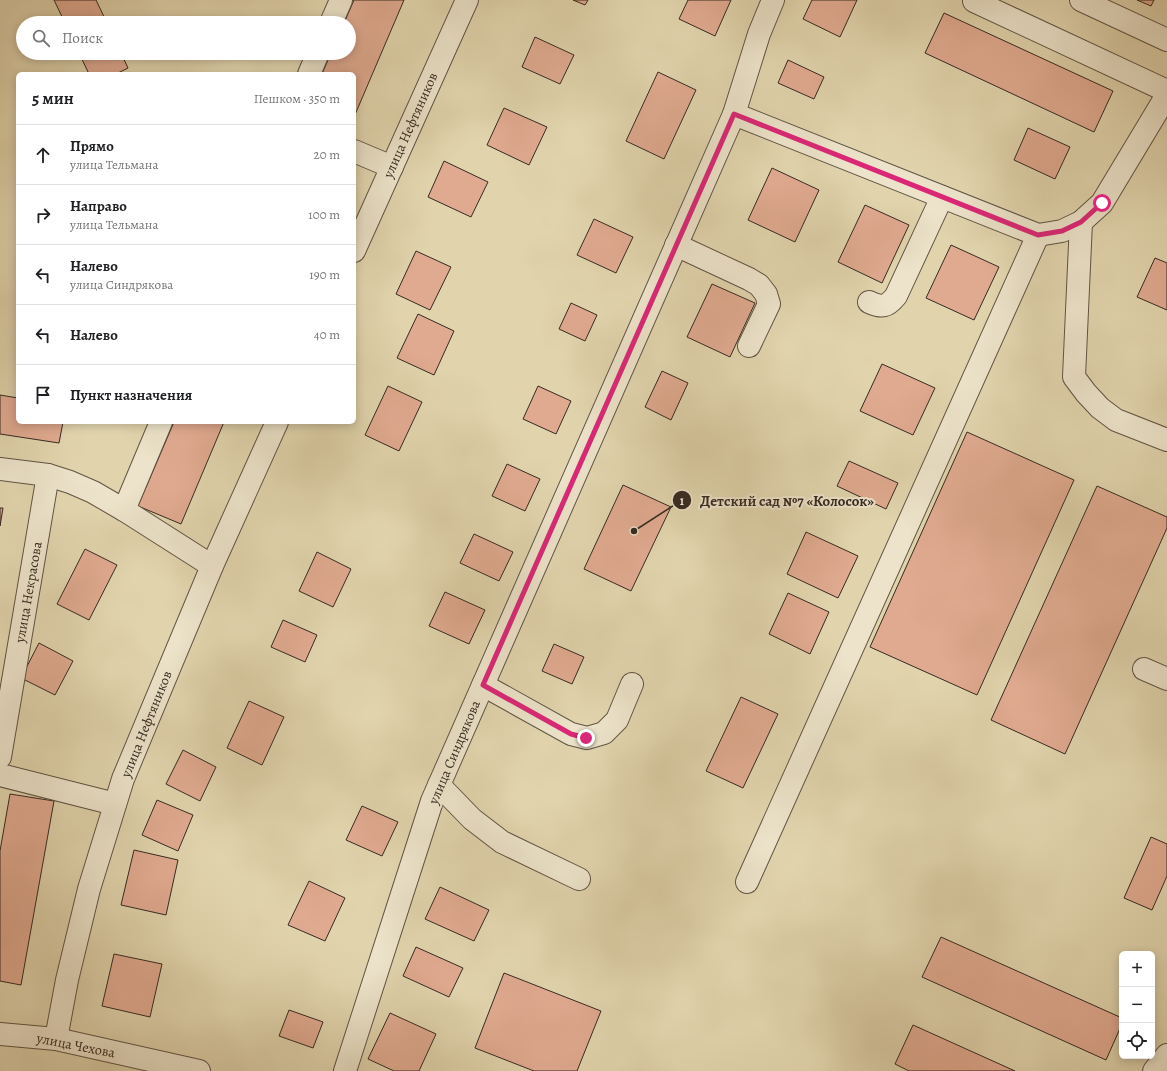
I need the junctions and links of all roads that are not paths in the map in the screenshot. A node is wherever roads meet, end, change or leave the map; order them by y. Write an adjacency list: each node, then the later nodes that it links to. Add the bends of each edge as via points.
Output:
1 (341, 0): 6 (street)
2 (467, 0): 14 (street, улица Нефтяников)
3 (773, 0): 12 (street, улица Синдрякова, via 759,34)
4 (1081, 0): 7 (street)
5 (974, 1): 10 (street)
6 (334, 16)
7 (1167, 40)
8 (315, 60): 9 (street)
9 (310, 72)
10 (1167, 91)
11 (1167, 95): 16 (street, via 1102,203)
12 (734, 114): 15 (street); 18 (street, улица Синдрякова)
13 (356, 152): 14 (street)
14 (392, 167): 19 (street, улица Нефтяников)
15 (942, 197): 17 (street); 20 (street, via 896,296 891,303 884,306)
16 (1081, 222): 17 (street, via 1062,231); 24 (street, via 1074,377 1100,408 1116,420)
17 (1038, 235): 38 (street)
18 (676, 245): 21 (street, via 759,284 766,294 768,304); 32 (street, улица Синдрякова)
19 (356, 247)
20 (869, 302)
21 (749, 346)
22 (160, 424): 27 (street)
23 (276, 424): 28 (street, улица Нефтяников)
24 (1167, 440)
25 (0, 469): 26 (street)
26 (48, 475): 27 (street, via 93,492); 33 (street, улица Некрасова)
27 (124, 510): 28 (street)
28 (212, 566): 36 (street, улица Нефтяников, via 123,779)
29 (1144, 669): 30 (street)
30 (1167, 679)
31 (632, 684): 32 (street, via 617,720 604,734 586,738 571,734)
32 (483, 685): 35 (street, улица Синдрякова)
33 (0, 757)
34 (0, 774): 36 (street)
35 (439, 785): 37 (street, via 472,819 502,842); 43 (street, улица Синдрякова)
36 (115, 804): 40 (street, улица Нефтяников, via 88,889)
37 (579, 879)
38 (748, 882)
39 (0, 1034): 40 (street, улица Чехова)
40 (56, 1039): 42 (street, улица Чехова)
41 (1167, 1055): 44 (street)
42 (199, 1071)
43 (345, 1071)
44 (1154, 1071)

